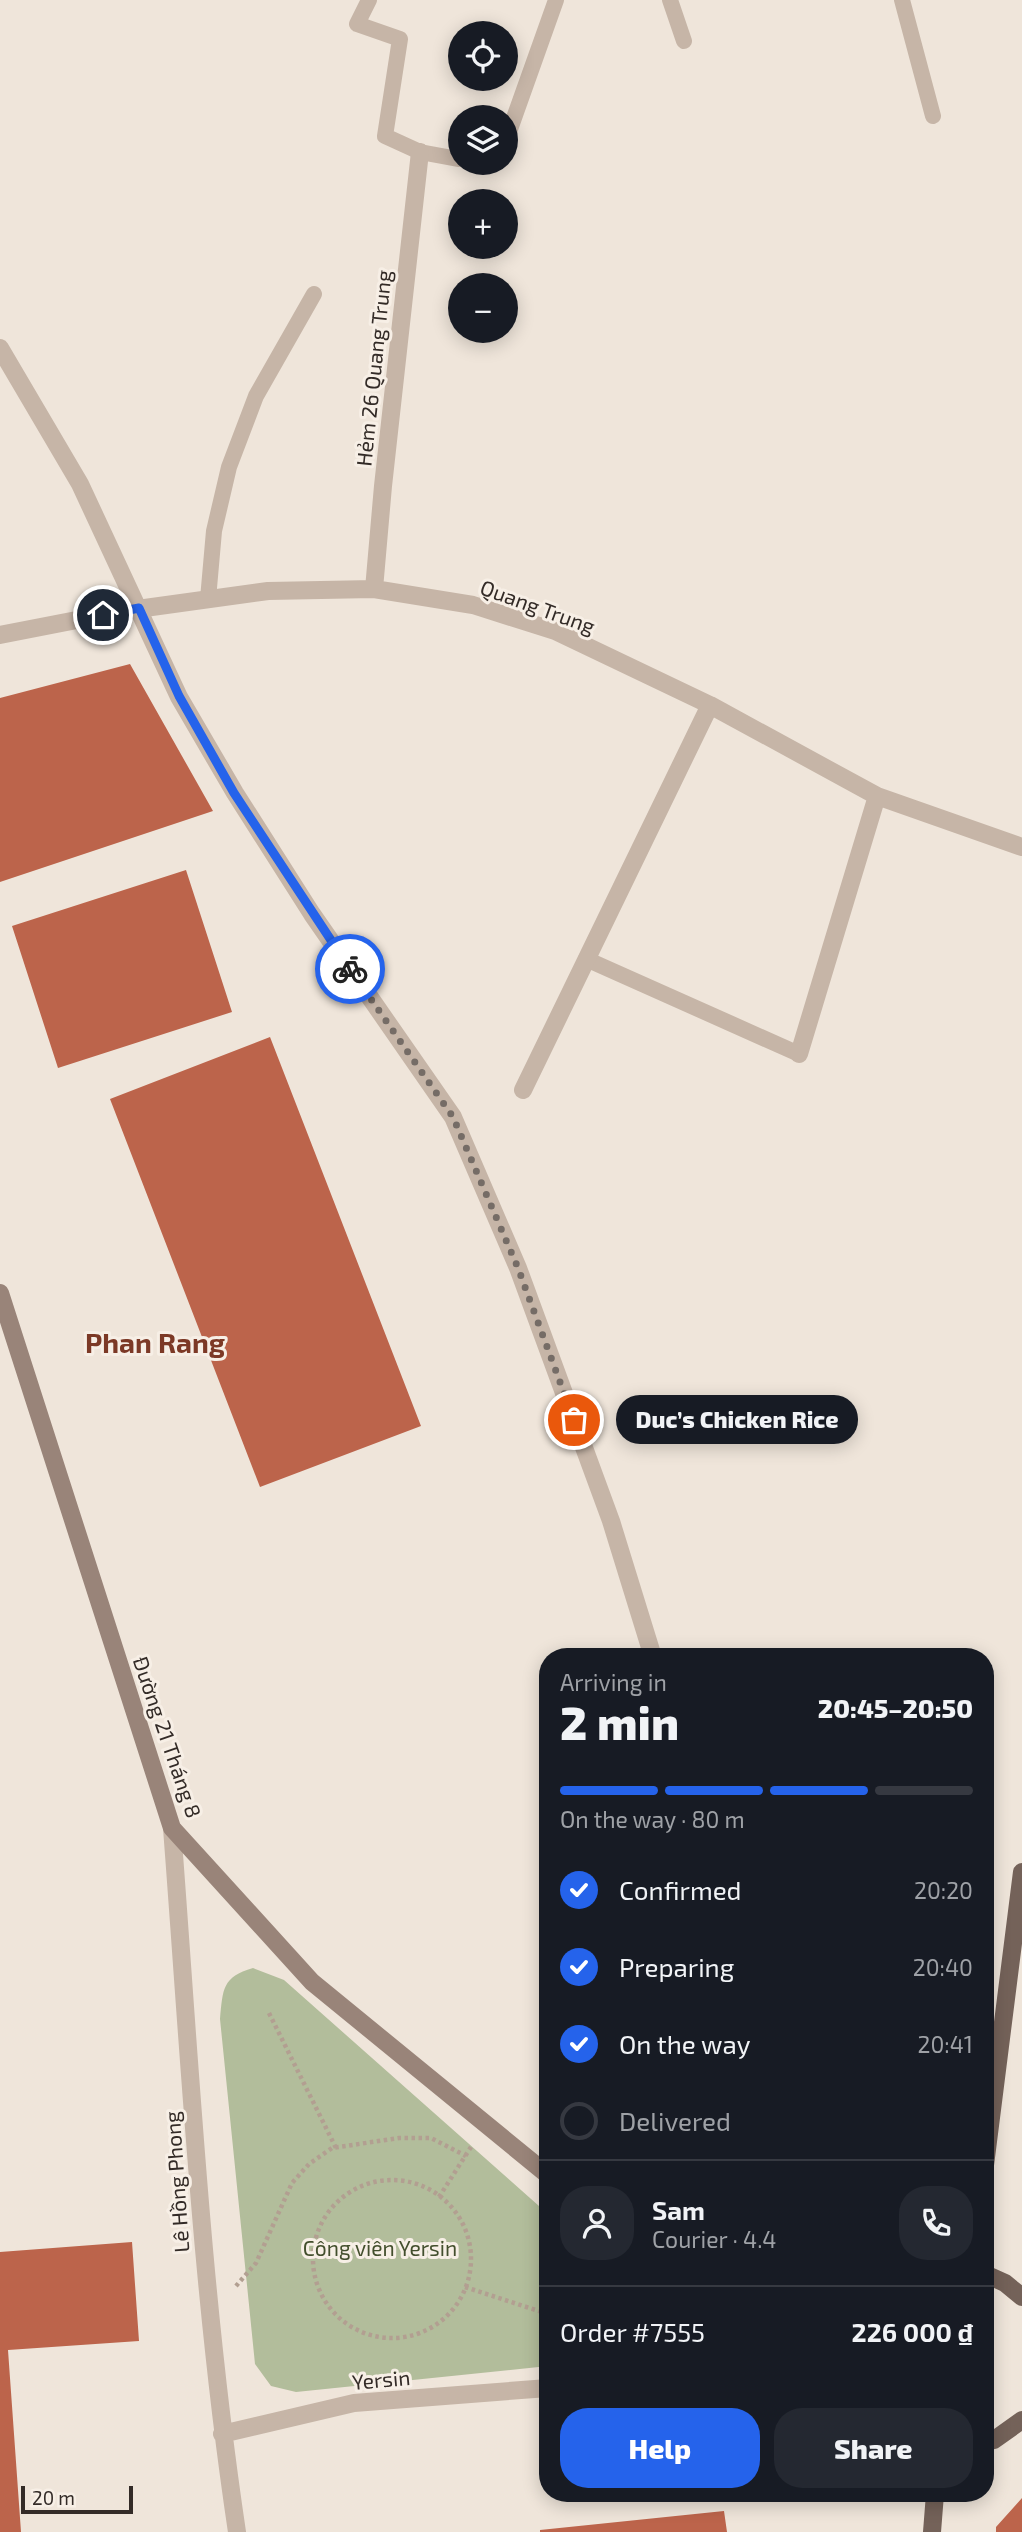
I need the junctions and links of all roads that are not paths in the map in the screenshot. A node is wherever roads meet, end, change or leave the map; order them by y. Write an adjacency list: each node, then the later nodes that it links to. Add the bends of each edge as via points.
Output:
1 (369, 0): 8 (lane, via 357,24 400,39 385,136)
2 (556, 0): 6 (lane)
3 (670, 0): 5 (lane)
4 (902, 0): 7 (lane)
5 (684, 41)
6 (518, 107)
7 (933, 117)
8 (420, 152): 9 (lane); 12 (street, Hẻm 26 Quang Trung)
9 (448, 157)
10 (314, 294): 13 (lane, via 256,396 229,467 214,531)
11 (0, 348): 14 (street, via 80,484)
12 (374, 589): 13 (street, Quang Trung, via 268,591); 16 (street, Quang Trung, via 473,605 555,631)
13 (208, 599): 14 (street, Quang Trung)
14 (131, 610): 15 (street, Quang Trung); 23 (street, via 234,793 453,1117 523,1281 611,1521)
15 (0, 635)
16 (710, 705): 17 (street, Quang Trung); 19 (street)
17 (877, 796): 18 (street, Quang Trung); 20 (street)
18 (1022, 847)
19 (586, 959): 20 (lane); 21 (street)
20 (799, 1054)
21 (523, 1090)
22 (0, 1293): 24 (main road, Đường 21 Tháng 8)
23 (650, 1648)
24 (172, 1828): 27 (main road, Đường 21 Tháng 8, via 312,1982); 32 (street, Lê Hồng Phong, via 207,2299)
25 (1022, 1872): 26 (main road)
26 (994, 2078)
27 (539, 2168)
28 (994, 2278): 29 (main road)
29 (1022, 2297)
30 (539, 2389): 32 (street, Yersin, via 354,2403)
31 (1022, 2420): 33 (main road)
32 (222, 2434): 35 (street, Lê Hồng Phong)
33 (994, 2440)
34 (934, 2502): 36 (main road)
35 (237, 2532)
36 (932, 2532)

